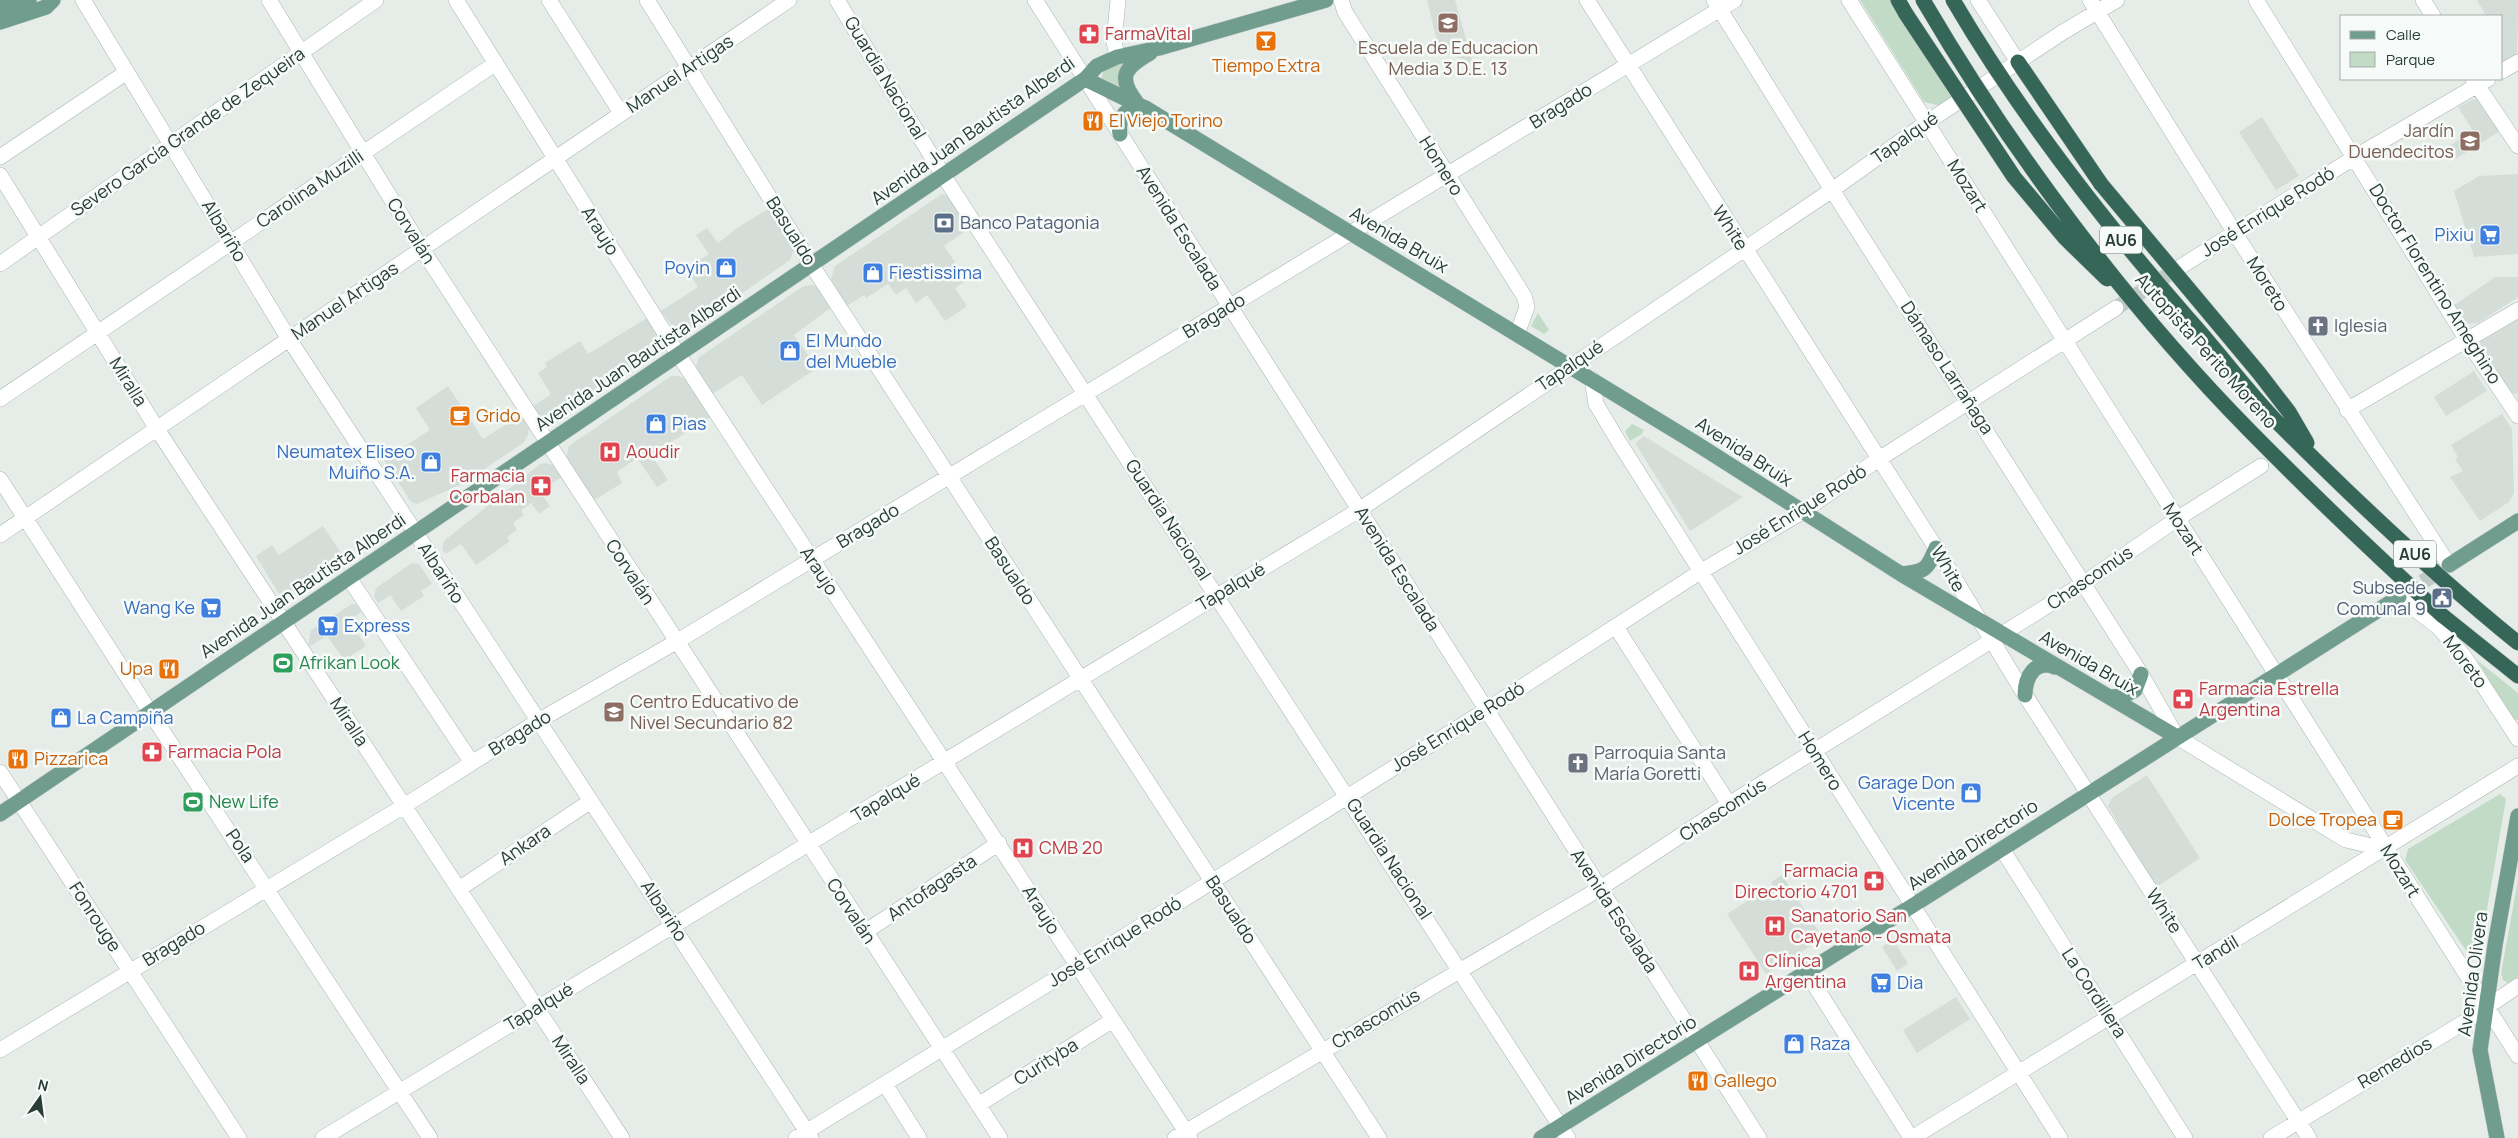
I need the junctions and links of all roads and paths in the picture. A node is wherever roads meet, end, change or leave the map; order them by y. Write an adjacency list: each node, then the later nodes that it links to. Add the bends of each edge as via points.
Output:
1 (29, 0): 28 (main road)
2 (33, 0): 29 (main road, via 23,8)
3 (53, 0): 31 (main road, via 46,7)
4 (83, 0): 41 (street, Albariño)
5 (269, 0): 33 (street, Corvalán)
6 (376, 0): 33 (street, Severo García Grande de Zequeira)
7 (456, 0): 37 (street, Araujo)
8 (549, 0): 45 (street)
9 (647, 0): 39 (street, Basualdo)
10 (789, 0): 39 (street, Manuel Artigas)
11 (837, 0): 54 (street, Guardia Nacional)
12 (1036, 0): 42 (street, Avenida Escalada)
13 (1118, 0): 34 (street, via 1114,41)
14 (1326, 0): 32 (main road, Avenida Juan Bautista Alberdi)
15 (1341, 0): 56 (street, Homero, via 1345,12)
16 (1587, 0): 38 (street, White)
17 (1735, 0): 26 (street, Bragado)
18 (1849, 0): 46 (street, Mozart)
19 (1898, 0): 70 (highway, bridge, via 1953,88 2033,202)
20 (1923, 0): 70 (highway, Autopista Perito Moreno / AU6, bridge, via 2038,176)
21 (1953, 0): 87 (highway, Autopista Perito Moreno / AU6, bridge, via 2014,97 2094,205 2148,273 2279,423)
22 (1978, 0): 35 (street)
23 (2117, 0): 27 (street, Tapalqué)
24 (2256, 0): 52 (street, Doctor Florentino Ameghino)
25 (2423, 0): 30 (street)
26 (1717, 5): 38 (street, Bragado); 57 (street, Dámaso Larrañaga)
27 (2094, 6): 35 (street, Tapalqué); 59 (street, Moreto)
28 (0, 8)
29 (0, 15)
30 (2432, 15)
31 (0, 22)
32 (1159, 48): 34 (main road, Avenida Juan Bautista Alberdi); 44 (main road, via 1135,62 1126,72 1126,87)
33 (300, 54): 48 (street, Severo García Grande de Zequeira); 50 (street, Corvalán)
34 (1117, 57): 42 (main road, Avenida Juan Bautista Alberdi, via 1097,66)
35 (2018, 62): 46 (street, Tapalqué); 87 (highway, bridge, via 2101,184 2259,373)
36 (2518, 62): 40 (street)
37 (496, 63): 50 (street, Carolina Muzilli); 53 (street, Araujo)
38 (1627, 65): 56 (street, Bragado); 63 (street, White)
39 (689, 68): 45 (street, Manuel Artigas); 65 (street, Basualdo)
40 (2503, 70)
41 (127, 72): 48 (street, Albariño); 51 (street)
42 (1085, 79): 44 (main road, Avenida Bruix); 47 (street, Avenida Escalada); 54 (main road, Avenida Juan Bautista Alberdi)
43 (2479, 81): 49 (street); 52 (street, José Enrique Rodó)
44 (1142, 106): 47 (main road, via 1125,112 1119,126); 58 (main road, Avenida Bruix)
45 (622, 113): 53 (street, Manuel Artigas)
46 (1926, 123): 57 (street, Tapalqué); 74 (street, Mozart)
47 (1120, 134): 67 (street, Avenida Escalada)
48 (170, 143): 60 (street, Severo García Grande de Zequeira); 61 (street, Albariño)
49 (2518, 146)
50 (363, 153): 61 (street, Carolina Muzilli); 62 (street, Corvalán)
51 (0, 157)
52 (2355, 157): 59 (street, José Enrique Rodó); 75 (street, Doctor Florentino Ameghino)
53 (554, 159): 62 (street, Manuel Artigas); 76 (street, Araujo)
54 (944, 174): 65 (main road, Avenida Juan Bautista Alberdi); 79 (street, Guardia Nacional)
55 (0, 176): 60 (street, Miralla)
56 (1447, 176): 58 (street, Bragado); 72 (street, Homero, via 1524,296 1526,307)
57 (1832, 190): 63 (street, Tapalqué); 81 (street, Dámaso Larrañaga)
58 (1351, 233): 67 (street, Bragado); 72 (main road, Avenida Bruix)
59 (2234, 233): 66 (street, José Enrique Rodó); 82 (street, Moreto)
60 (39, 237): 64 (street, Severo García Grande de Zequeira); 71 (street, Miralla)
61 (231, 243): 71 (street, Carolina Muzilli); 73 (street, Albariño)
62 (422, 249): 73 (street, Manuel Artigas); 85 (street, Corvalán)
63 (1744, 249): 77 (street, Tapalqué); 86 (street, White)
64 (0, 264)
65 (811, 264): 76 (main road, Avenida Juan Bautista Alberdi); 89 (street, Basualdo)
66 (2177, 269)
67 (1229, 307): 79 (street, Bragado); 91 (street, Avenida Escalada)
68 (2116, 308): 74 (street, José Enrique Rodó)
69 (2518, 310): 75 (street)
70 (2152, 323): 116 (highway, Autopista Perito Moreno / AU6, bridge, via 2249,430 2370,550)
71 (98, 333): 80 (street, Carolina Muzilli); 84 (street, Miralla)
72 (1517, 334): 77 (main road, Avenida Bruix)
73 (289, 339): 84 (street, Manuel Artigas); 96 (street, Albariño)
74 (2064, 340): 81 (street, José Enrique Rodó); 94 (street, Mozart)
75 (2467, 340): 82 (street); 83 (street, Doctor Florentino Ameghino)
76 (678, 354): 85 (main road, Avenida Juan Bautista Alberdi); 99 (street, Araujo)
77 (1570, 366): 78 (main road, Avenida Bruix); 91 (street, Tapalqué)
78 (1592, 379): 92 (main road, Avenida Bruix); 101 (street, Homero, via 1596,404)
79 (1086, 392): 89 (street, Bragado); 105 (street, Guardia Nacional)
80 (0, 399)
81 (1969, 402): 86 (street, José Enrique Rodó); 104 (street, Dámaso Larrañaga)
82 (2347, 410): 100 (street, Moreto)
83 (2518, 416)
84 (157, 428): 93 (street, Manuel Artigas); 107 (street, Miralla)
85 (547, 444): 96 (main road, Avenida Juan Bautista Alberdi); 111 (street, Corvalán)
86 (1879, 459): 92 (street, José Enrique Rodó); 98 (street, White)
87 (2317, 459): 112 (highway, Autopista Perito Moreno / AU6, bridge, via 2451,588)
88 (2261, 466): 94 (street, Chascomús)
89 (949, 477): 99 (street, Bragado); 117 (street, Basualdo)
90 (0, 478): 93 (street, Pola)
91 (1359, 510): 105 (street, Tapalqué); 120 (street, Avenida Escalada)
92 (1802, 512): 101 (street, José Enrique Rodó); 102 (main road, Avenida Bruix)
93 (25, 518): 97 (street, Manuel Artigas); 121 (street, Pola)
94 (2177, 519): 104 (street, Chascomús); 115 (street, Mozart)
95 (2518, 521): 100 (main road)
96 (414, 532): 103 (main road, Avenida Juan Bautista Alberdi); 122 (street, Albariño)
97 (0, 535)
98 (1936, 548): 102 (main road, via 1923,571); 108 (street, White)
99 (811, 560): 111 (street, Bragado); 126 (street, Araujo)
100 (2448, 565)
101 (1700, 572): 109 (street, José Enrique Rodó); 125 (street, Homero)
102 (1900, 574): 108 (main road, Avenida Bruix)
103 (349, 578): 107 (main road, Avenida Juan Bautista Alberdi); 127 (street)
104 (2084, 583): 110 (street, Chascomús); 114 (street, Dámaso Larrañaga)
105 (1217, 596): 117 (street, Tapalqué); 131 (street, Guardia Nacional)
106 (2399, 596): 115 (main road, Avenida Directorio); 124 (street, Moreto, via 2438,626 2464,656)
107 (283, 621): 121 (main road, Avenida Juan Bautista Alberdi); 135 (street, Miralla)
108 (1980, 622): 110 (main road, Avenida Bruix)
109 (1616, 627): 120 (street, José Enrique Rodó); 134 (street)
110 (1996, 637): 113 (main road, Avenida Bruix); 118 (street, White); 125 (street, Chascomús)
111 (676, 642): 122 (street, Bragado); 139 (street, Corvalán)
112 (2518, 643)
113 (2062, 670): 118 (main road, via 2044,665 2034,670 2025,684); 119 (main road, Avenida Bruix)
114 (2142, 674): 119 (main road, via 2135,690); 123 (street, Dámaso Larrañaga)
115 (2278, 676): 123 (main road, Avenida Directorio); 141 (street, Mozart)
116 (2518, 676)
117 (1081, 680): 126 (street, Tapalqué); 142 (street, Basualdo)
118 (2025, 695): 130 (street, White)
119 (2112, 697): 123 (main road, Avenida Bruix)
120 (1486, 710): 131 (street, José Enrique Rodó); 145 (street, Avenida Escalada)
121 (150, 712): 132 (main road, Avenida Juan Bautista Alberdi); 143 (street, Pola)
122 (538, 721): 127 (street, Bragado); 133 (street, Albariño)
123 (2177, 737): 130 (main road, Avenida Directorio); 141 (street, Avenida Bruix, via 2346,840)
124 (2518, 738)
125 (1815, 752): 134 (street, Chascomús); 146 (street, Homero)
126 (946, 762): 138 (street, Araujo); 139 (street, Tapalqué)
127 (472, 763): 135 (street, Bragado)
128 (2518, 766): 141 (street, Tandil)
129 (0, 772): 132 (street, Fonrouge)
130 (2088, 793): 140 (main road, Avenida Directorio); 149 (street, White)
131 (1348, 796): 142 (street, José Enrique Rodó); 151 (street, Guardia Nacional)
132 (19, 801): 136 (main road, Avenida Juan Bautista Alberdi); 152 (street, Fonrouge)
133 (591, 801): 144 (street, Ankara); 147 (street, Albariño)
134 (1729, 804): 145 (street, Chascomús)
135 (404, 806): 143 (street, Bragado); 144 (street, Miralla)
136 (0, 814)
137 (2518, 816): 155 (main road, Avenida Olivera)
138 (999, 843): 148 (street, Antofagasta); 150 (street, Araujo)
139 (808, 845): 147 (street, Tapalqué); 148 (street, Corvalán)
140 (2002, 849): 146 (main road, Avenida Directorio); 157 (street, La Cordillera)
141 (2385, 849): 149 (street, Tandil); 155 (street, Mozart)
142 (1213, 882): 150 (street, José Enrique Rodó); 162 (street, Basualdo)
143 (268, 888): 152 (street, Bragado); 166 (street, Pola)
144 (459, 889): 156 (street, Miralla)
145 (1599, 889): 151 (street, Chascomús); 159 (street, Avenida Escalada)
146 (1912, 906): 153 (main road, Avenida Directorio); 164 (street, Homero)
147 (674, 926): 156 (street, Tapalqué); 170 (street, Albariño)
148 (865, 932): 161 (street, Corvalán)
149 (2198, 964): 157 (street, Tandil); 168 (street, White)
150 (1077, 966): 158 (street, Araujo); 161 (street, José Enrique Rodó)
151 (1459, 969): 162 (street, Chascomús); 169 (street, Guardia Nacional)
152 (130, 971): 160 (street, Bragado); 172 (street, Fonrouge)
153 (1807, 972): 159 (main road, Avenida Directorio); 181 (street)
154 (2518, 986): 155 (street, Remedios)
155 (2487, 1005): 163 (street, Mozart); 168 (street, Remedios); 186 (main road, Avenida Olivera, via 2480,1050)
156 (537, 1008): 166 (street, Tapalqué); 175 (street, Miralla)
157 (2109, 1017): 164 (street, Tandil); 183 (street, La Cordillera)
158 (1113, 1020): 167 (street, Curityba); 171 (street, Araujo)
159 (1698, 1040): 169 (main road, Avenida Directorio); 180 (street, Avenida Escalada)
160 (0, 1050)
161 (942, 1050): 165 (street, José Enrique Rodó); 167 (street, Corvalán)
162 (1323, 1050): 171 (street, Chascomús); 178 (street, Basualdo)
163 (2518, 1056)
164 (2020, 1074): 181 (street, Tandil); 182 (street, Homero)
165 (885, 1084): 170 (street, José Enrique Rodó); 176 (street)
166 (400, 1091): 173 (street, Tapalqué); 174 (street, Pola)
167 (978, 1105): 177 (street, Corvalán)
168 (2298, 1122): 184 (street, Remedios); 185 (street, White)
169 (1564, 1132): 179 (main road, Avenida Directorio)
170 (805, 1136)
171 (1183, 1136)
172 (239, 1138)
173 (323, 1138)
174 (430, 1138)
175 (622, 1138)
176 (919, 1138)
177 (1000, 1138)
178 (1379, 1138)
179 (1541, 1138)
180 (1759, 1138)
181 (1912, 1138)
182 (2060, 1138)
183 (2185, 1138)
184 (2271, 1138)
185 (2309, 1138)
186 (2497, 1138)

